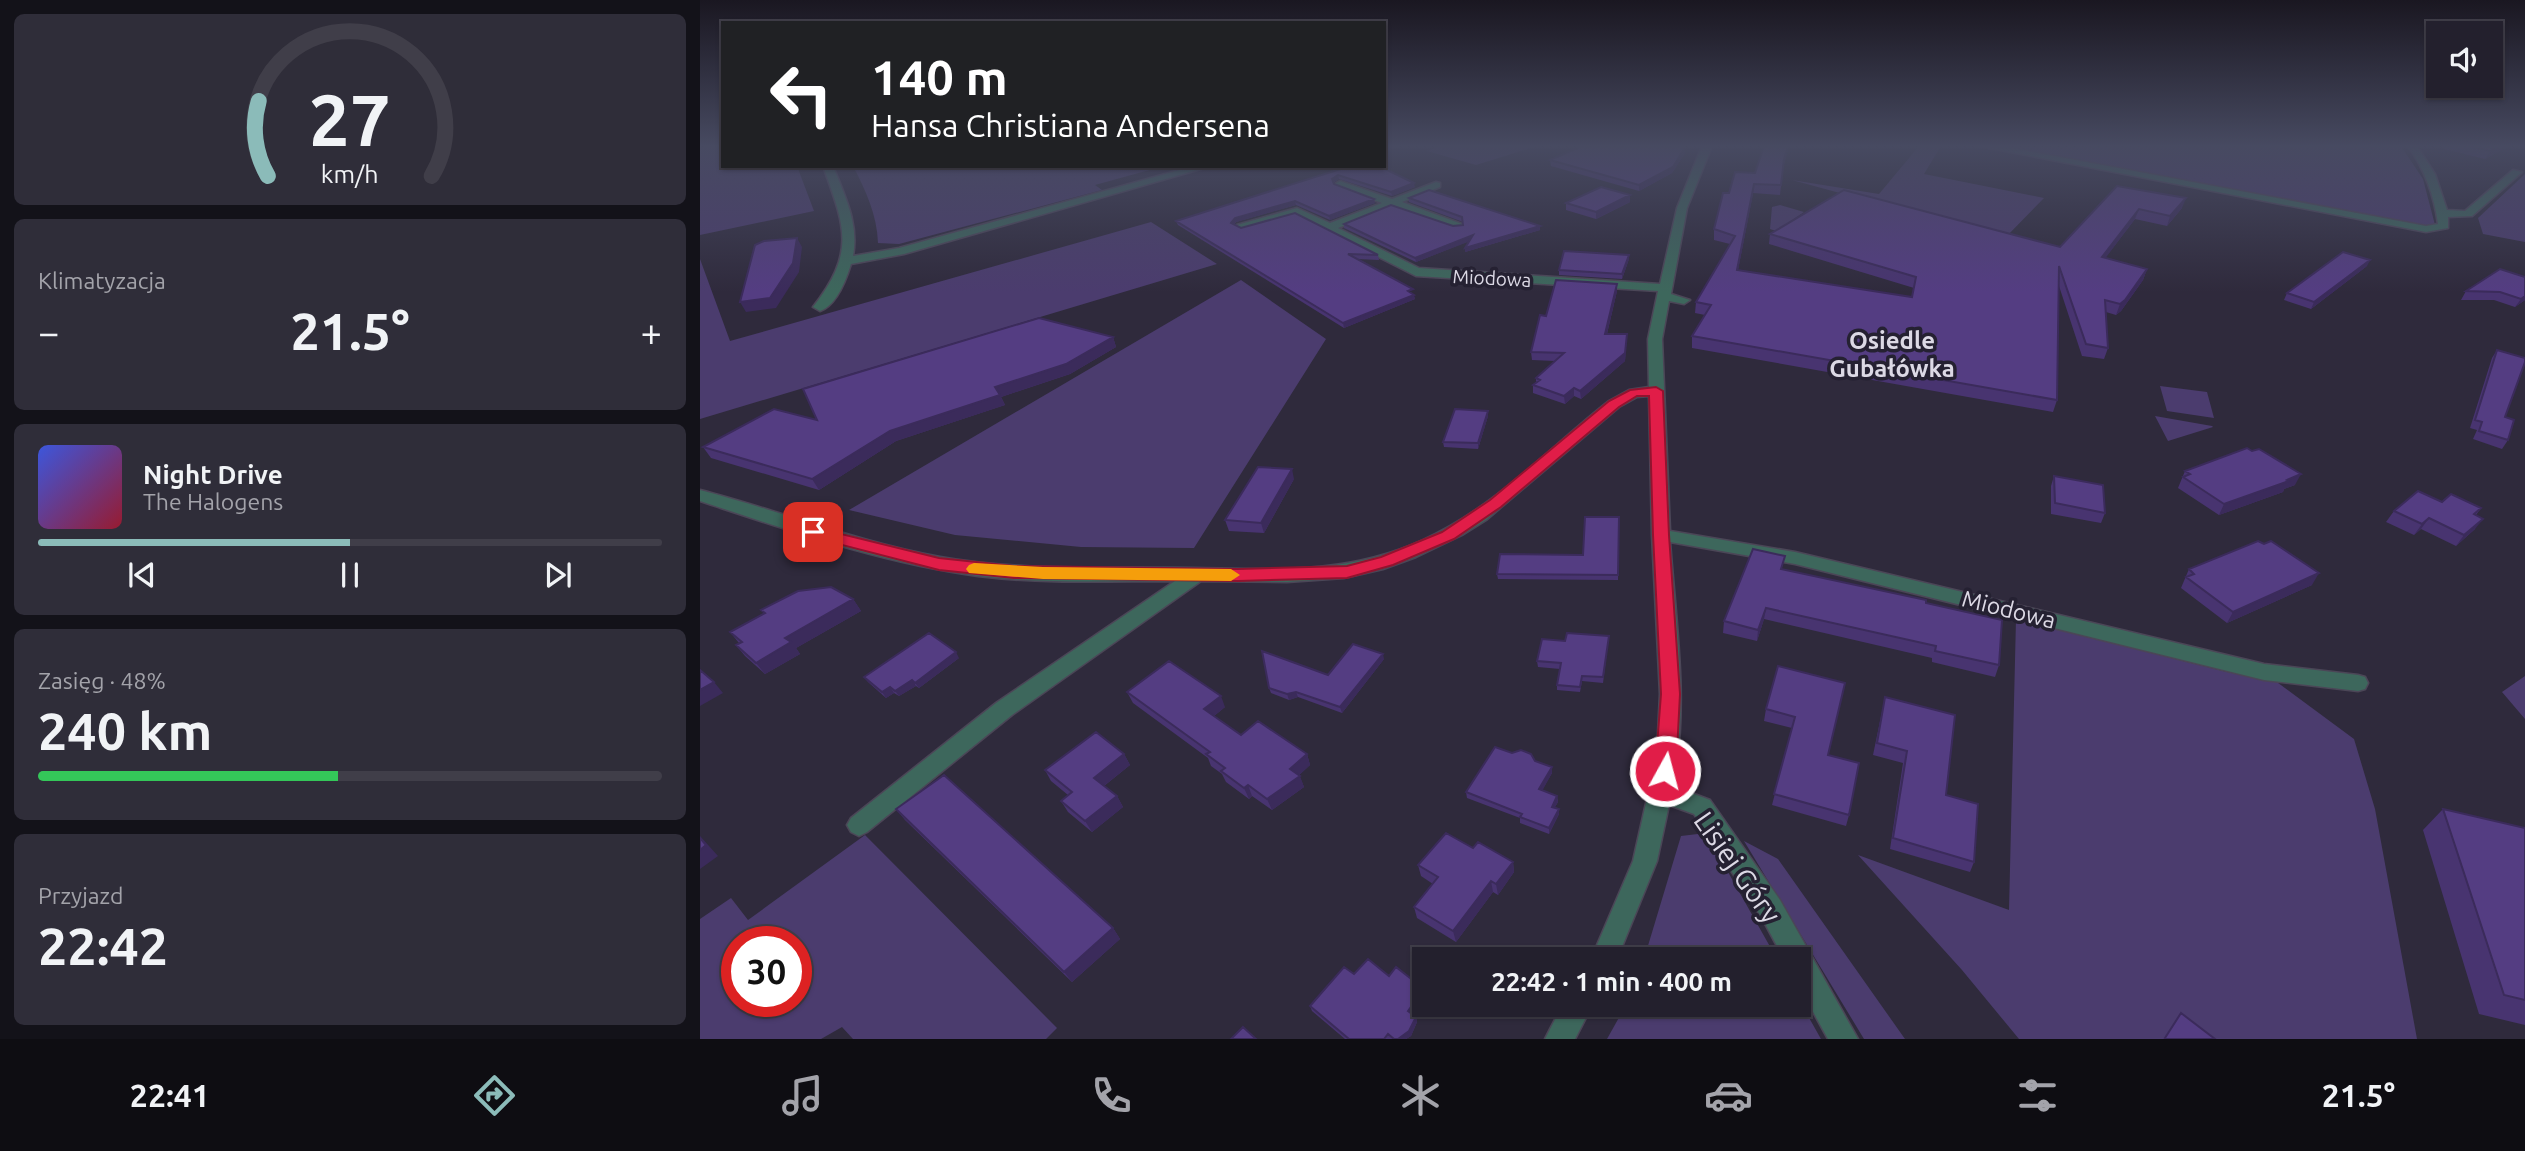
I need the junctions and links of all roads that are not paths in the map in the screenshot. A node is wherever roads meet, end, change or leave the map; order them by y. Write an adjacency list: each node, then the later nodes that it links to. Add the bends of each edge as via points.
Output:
1 (840, 194): 14 (street, via 849,229)
2 (1103, 194): 14 (street, via 900,251)
3 (1370, 194): 9 (street)
4 (1411, 194): 9 (street)
5 (1687, 194): 15 (street)
6 (2242, 194): 10 (street, via 2426,229 2444,226)
7 (2437, 194): 10 (street)
8 (2491, 194): 10 (street, via 2468,214)
9 (1391, 202): 11 (street); 13 (street)
10 (2443, 213)
11 (1458, 226)
12 (1241, 227): 13 (street, Miodowa, via 1297,211)
13 (1330, 227): 15 (street, Miodowa, via 1416,272)
14 (845, 261): 17 (street, via 834,293)
15 (1663, 292): 16 (street, Miodowa); 18 (street, via 1655,340)
16 (1684, 300)
17 (820, 307)
18 (1656, 391): 20 (street); 21 (street, via 1625,397 1471,522 1408,554 1347,572)
19 (700, 495): 21 (street, via 836,540 939,564 1014,572)
20 (1661, 535): 22 (street, Miodowa, via 1795,558 2264,672); 23 (street, via 1671,694)
21 (1196, 575): 24 (street, via 1004,709)
22 (2358, 683)
23 (1661, 792): 25 (street, via 1645,861); 26 (street, Lisiej Góry, via 1702,807)
24 (859, 825)
25 (1609, 947)
26 (1792, 947)
27 (1811, 980): 30 (street, Lisiej Góry)
28 (1572, 1017): 29 (street)
29 (1559, 1039)
30 (1844, 1039)

